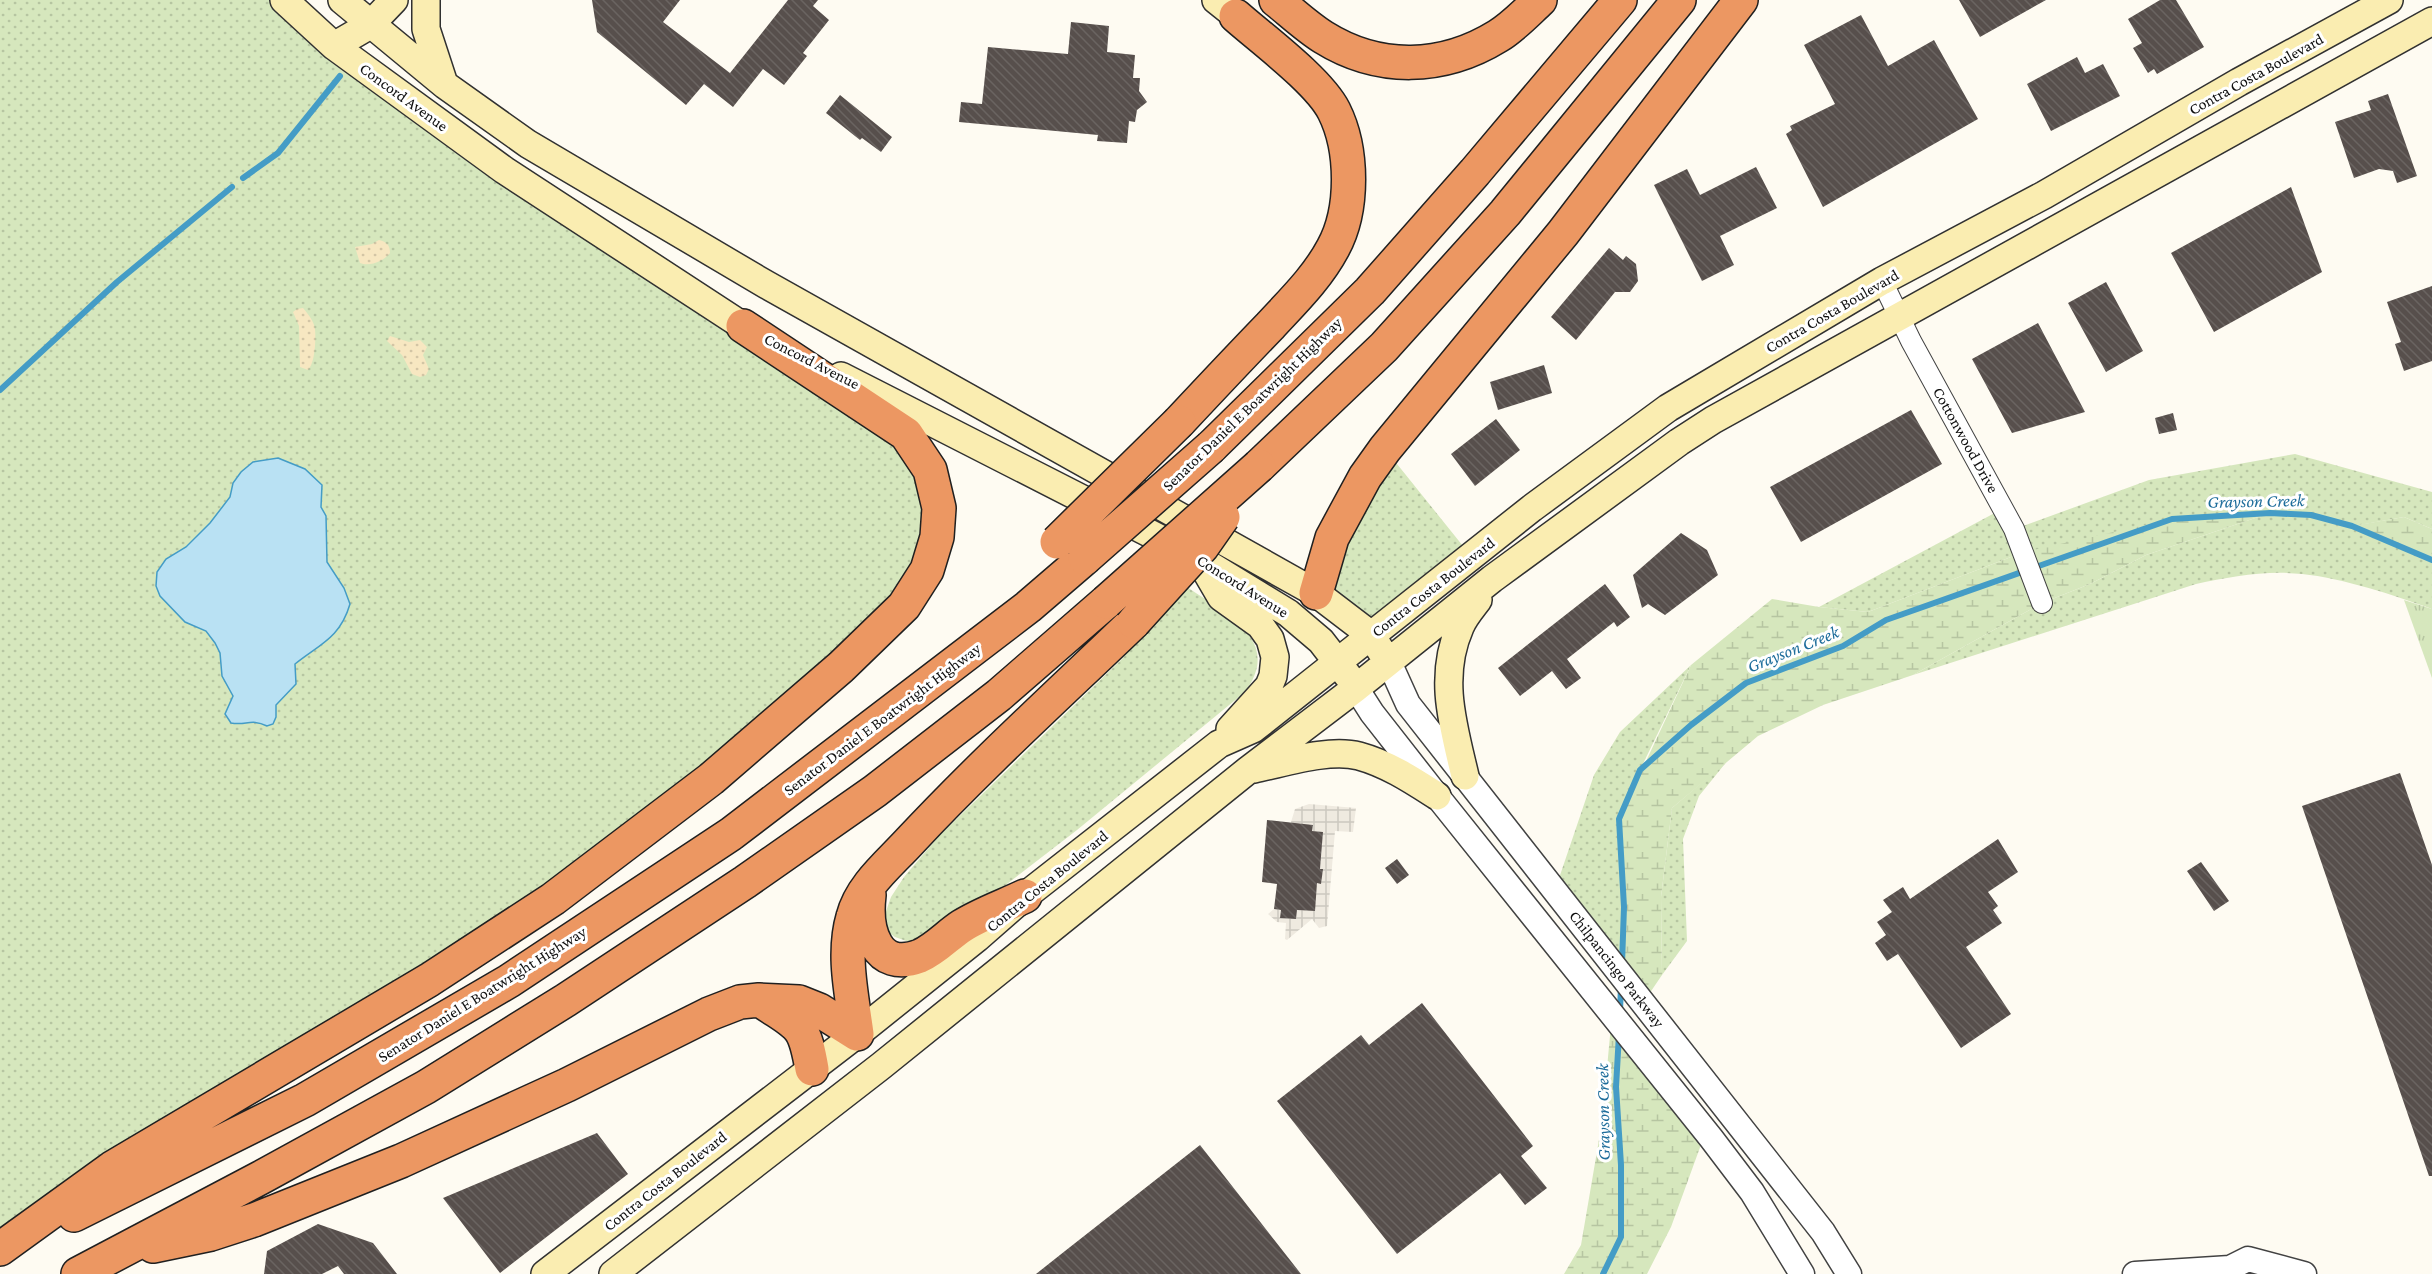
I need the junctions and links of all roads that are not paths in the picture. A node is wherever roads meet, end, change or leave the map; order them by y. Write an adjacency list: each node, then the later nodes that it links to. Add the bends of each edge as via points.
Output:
1 (284, 0): 14 (main road, Concord Avenue)
2 (394, 0): 13 (main road)
3 (426, 0): 15 (main road, via 426,29)
4 (1276, 0): 5 (highway, via 1324,38 1362,55 1398,63 1430,63 1467,52 1499,35)
5 (1540, 0)
6 (1620, 0): 26 (highway, Senator Daniel E Boatwright Highway, bridge, via 1370,291 1211,447)
7 (1679, 0): 21 (highway, via 1504,213 1392,338)
8 (1741, 0): 24 (highway, via 1563,233 1365,477 1332,538)
9 (2389, 0): 16 (main road, Contra Costa Boulevard, via 2044,195)
10 (345, 1): 13 (main road, Concord Avenue); 14 (main road)
11 (1226, 8): 26 (highway, bridge, via 1316,87 1333,111 1345,146 1350,182 1334,247 1313,280 1179,422 1057,542)
12 (2432, 21): 18 (main road, Contra Costa Boulevard)
13 (370, 25): 14 (main road); 15 (main road, Concord Avenue)
14 (334, 46): 19 (main road, Concord Avenue, via 504,170)
15 (445, 85): 24 (main road, Concord Avenue, via 528,144 767,285)
16 (1882, 281): 17 (main road, Contra Costa Boulevard); 18 (street, Cottonwood Drive)
17 (1848, 301): 20 (main road, via 1841,323 1773,361); 27 (main road, Contra Costa Boulevard, via 1668,408 1537,504)
18 (1900, 318): 20 (main road, Contra Costa Boulevard); 25 (street, Cottonwood Drive, via 2004,508)
19 (743, 326): 22 (main road, Concord Avenue); 44 (highway, via 906,434 930,470 939,508 937,537 927,570 904,606 841,667 711,779 553,899 429,980 112,1168)
20 (1762, 393): 23 (main road, Contra Costa Boulevard, via 1679,442)
21 (1259, 466): 35 (highway, bridge, via 1202,547 1134,622 933,816); 45 (highway, bridge, via 999,695 875,791 744,882 426,1087)
22 (1198, 558): 28 (main road, Concord Avenue, via 1288,613 1321,640); 31 (main road, via 1221,597 1260,625 1270,639 1275,657 1269,686)
23 (1492, 579): 29 (main road, Contra Costa Boulevard); 33 (main road, via 1460,626 1449,668 1449,707)
24 (1316, 593): 27 (main road, Concord Avenue)
25 (2042, 603)
26 (1028, 607): 44 (highway, Senator Daniel E Boatwright Highway, via 731,834 509,981 305,1100)
27 (1371, 635): 28 (main road, Contra Costa Boulevard); 29 (main road, Concord Avenue)
28 (1338, 661): 30 (main road, Concord Avenue); 31 (main road, Contra Costa Boulevard, via 1252,729)
29 (1389, 662): 30 (main road, Contra Costa Boulevard); 33 (street, Chilpancingo Parkway, via 1408,704)
30 (1356, 688): 32 (main road, Contra Costa Boulevard); 34 (street, Chilpancingo Parkway)
31 (1219, 744): 37 (main road, Contra Costa Boulevard)
32 (1247, 771): 34 (main road, via 1326,755 1358,756 1395,769); 49 (main road, Contra Costa Boulevard, via 880,1066)
33 (1465, 776): 38 (street, Chilpancingo Parkway)
34 (1437, 796): 36 (street, Chilpancingo Parkway)
35 (871, 883): 37 (highway, via 867,913 874,943 888,956 903,959 931,951 963,926); 40 (highway, via 860,899 848,937)
36 (1517, 893): 38 (street, via 1525,889 1535,891 1579,936); 41 (street, Chilpancingo Parkway)
37 (1025, 896): 40 (main road, Contra Costa Boulevard)
38 (1600, 948): 43 (street, Chilpancingo Parkway)
39 (759, 1000): 40 (highway, via 799,1002); 42 (highway, via 801,1028); 45 (highway, via 740,1002 709,1014 401,1161 254,1220 211,1234)
40 (857, 1034): 42 (main road, Contra Costa Boulevard)
41 (1642, 1052): 43 (street, via 1660,1056 1680,1071 1726,1130 1745,1144); 50 (street, Chilpancingo Parkway, via 1752,1192)
42 (812, 1069): 48 (main road, Contra Costa Boulevard)
43 (1754, 1144): 51 (street, Chilpancingo Parkway, via 1823,1232)
44 (0, 1251)
45 (116, 1254): 47 (highway)
46 (2233, 1271): 52 (street); 53 (street, via 2248,1259)
47 (78, 1274)
48 (545, 1274)
49 (613, 1274)
50 (1802, 1274)
51 (1849, 1274)
52 (2135, 1274)
53 (2304, 1274)

